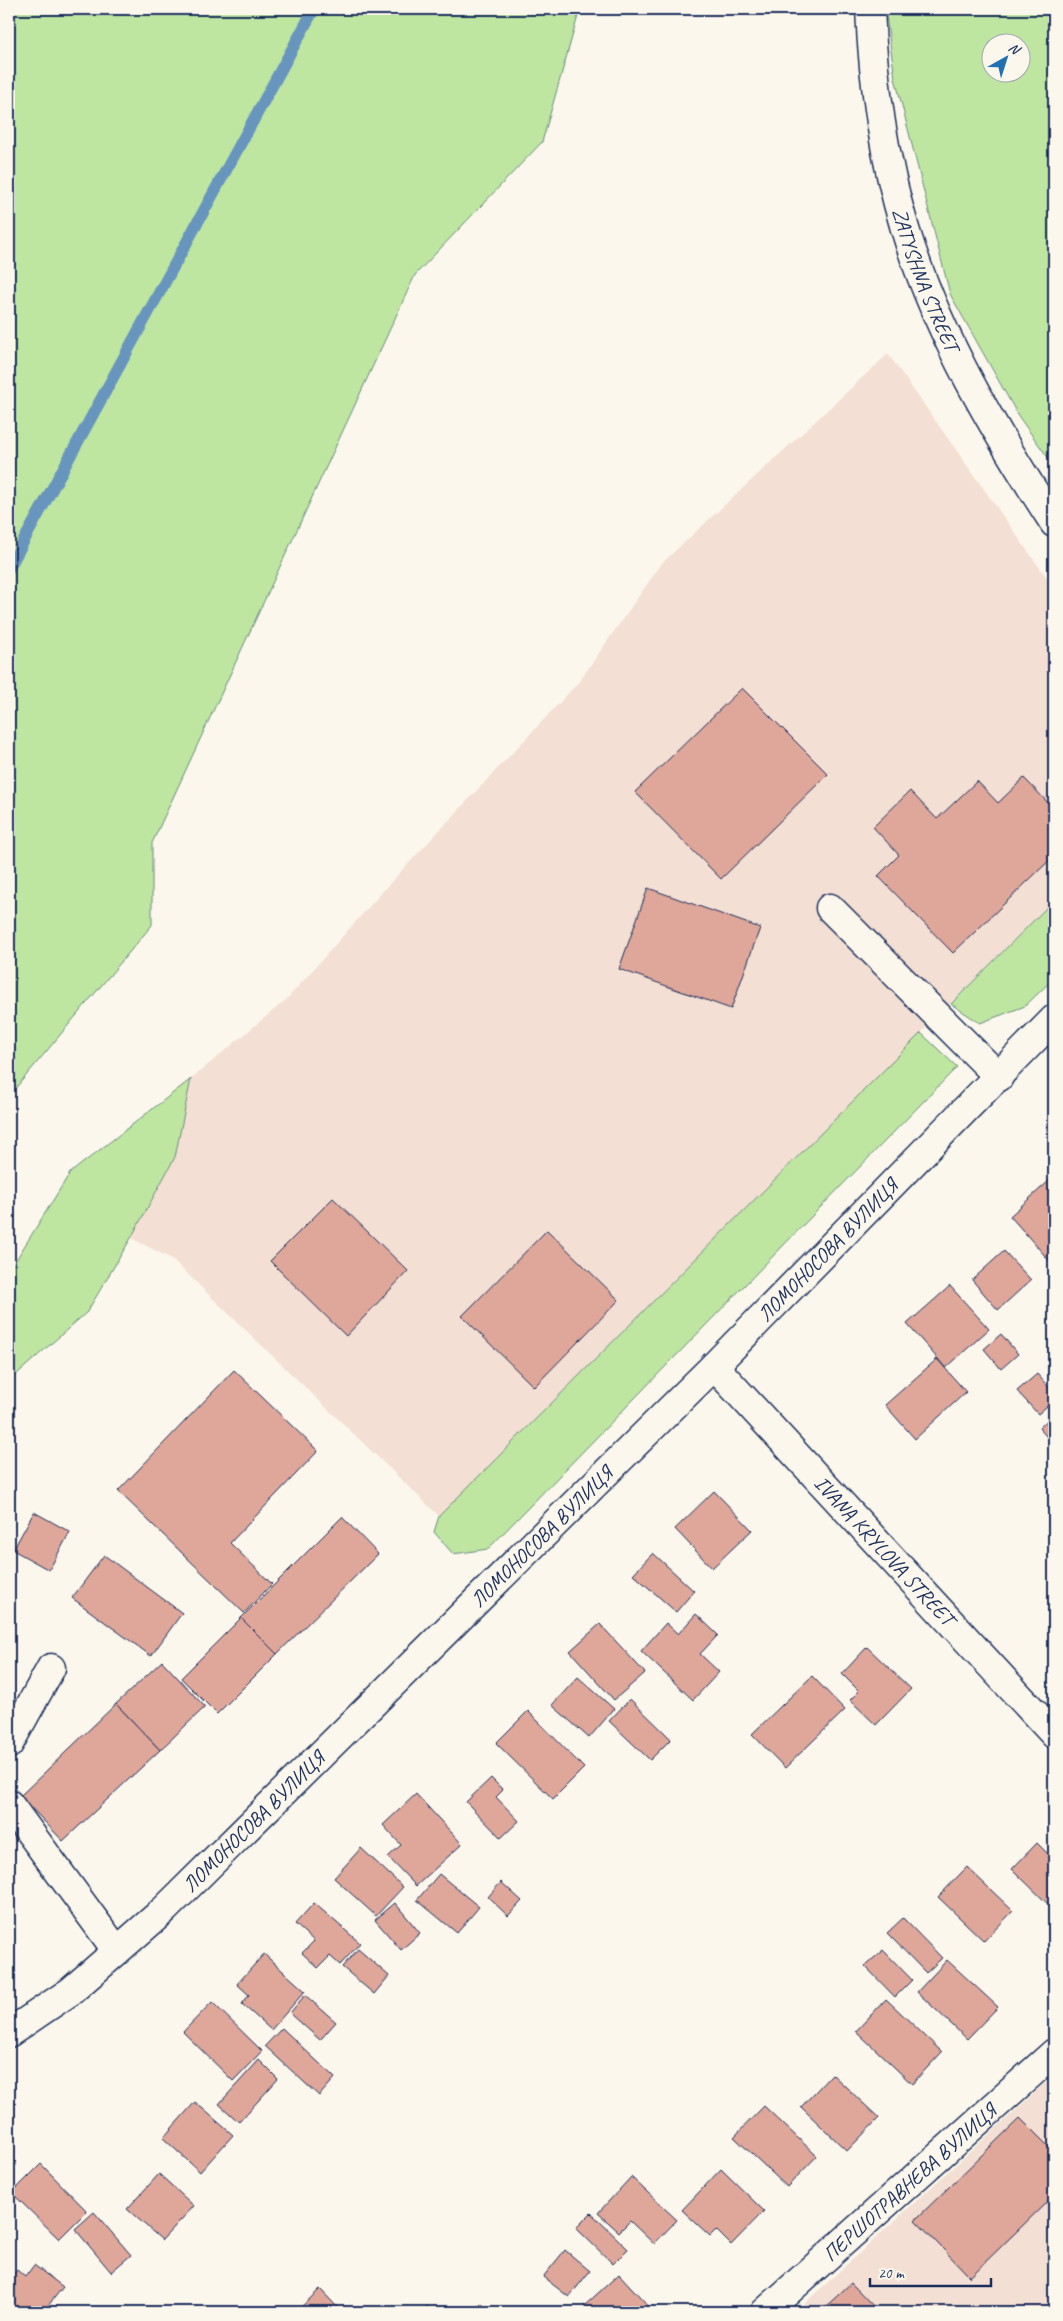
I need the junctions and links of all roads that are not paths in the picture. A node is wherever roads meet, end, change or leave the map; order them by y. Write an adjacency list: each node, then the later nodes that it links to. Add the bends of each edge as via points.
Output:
1 (870, 9): 2 (street, ZATYSHNA STREET, via 883,134 905,230 952,348 991,420)
2 (1054, 523)
3 (830, 908): 5 (street)
4 (1054, 1019): 5 (street, ЛОМОНОСОВА ВУЛИЦЯ)
5 (998, 1077): 6 (street, ЛОМОНОСОВА ВУЛИЦЯ)
6 (714, 1366): 8 (street, IVANA KRYLOVA STREET); 11 (street, ЛОМОНОСОВА ВУЛИЦЯ, via 164,1910)
7 (51, 1668): 9 (street)
8 (1054, 1734)
9 (9, 1744)
10 (9, 1804): 11 (street)
11 (117, 1950): 12 (street, ЛОМОНОСОВА ВУЛИЦЯ, via 70,1991)
12 (9, 2033)
13 (1054, 2053): 14 (street, ПЕРШОТРАВНЕВА ВУЛИЦЯ)
14 (765, 2312)

